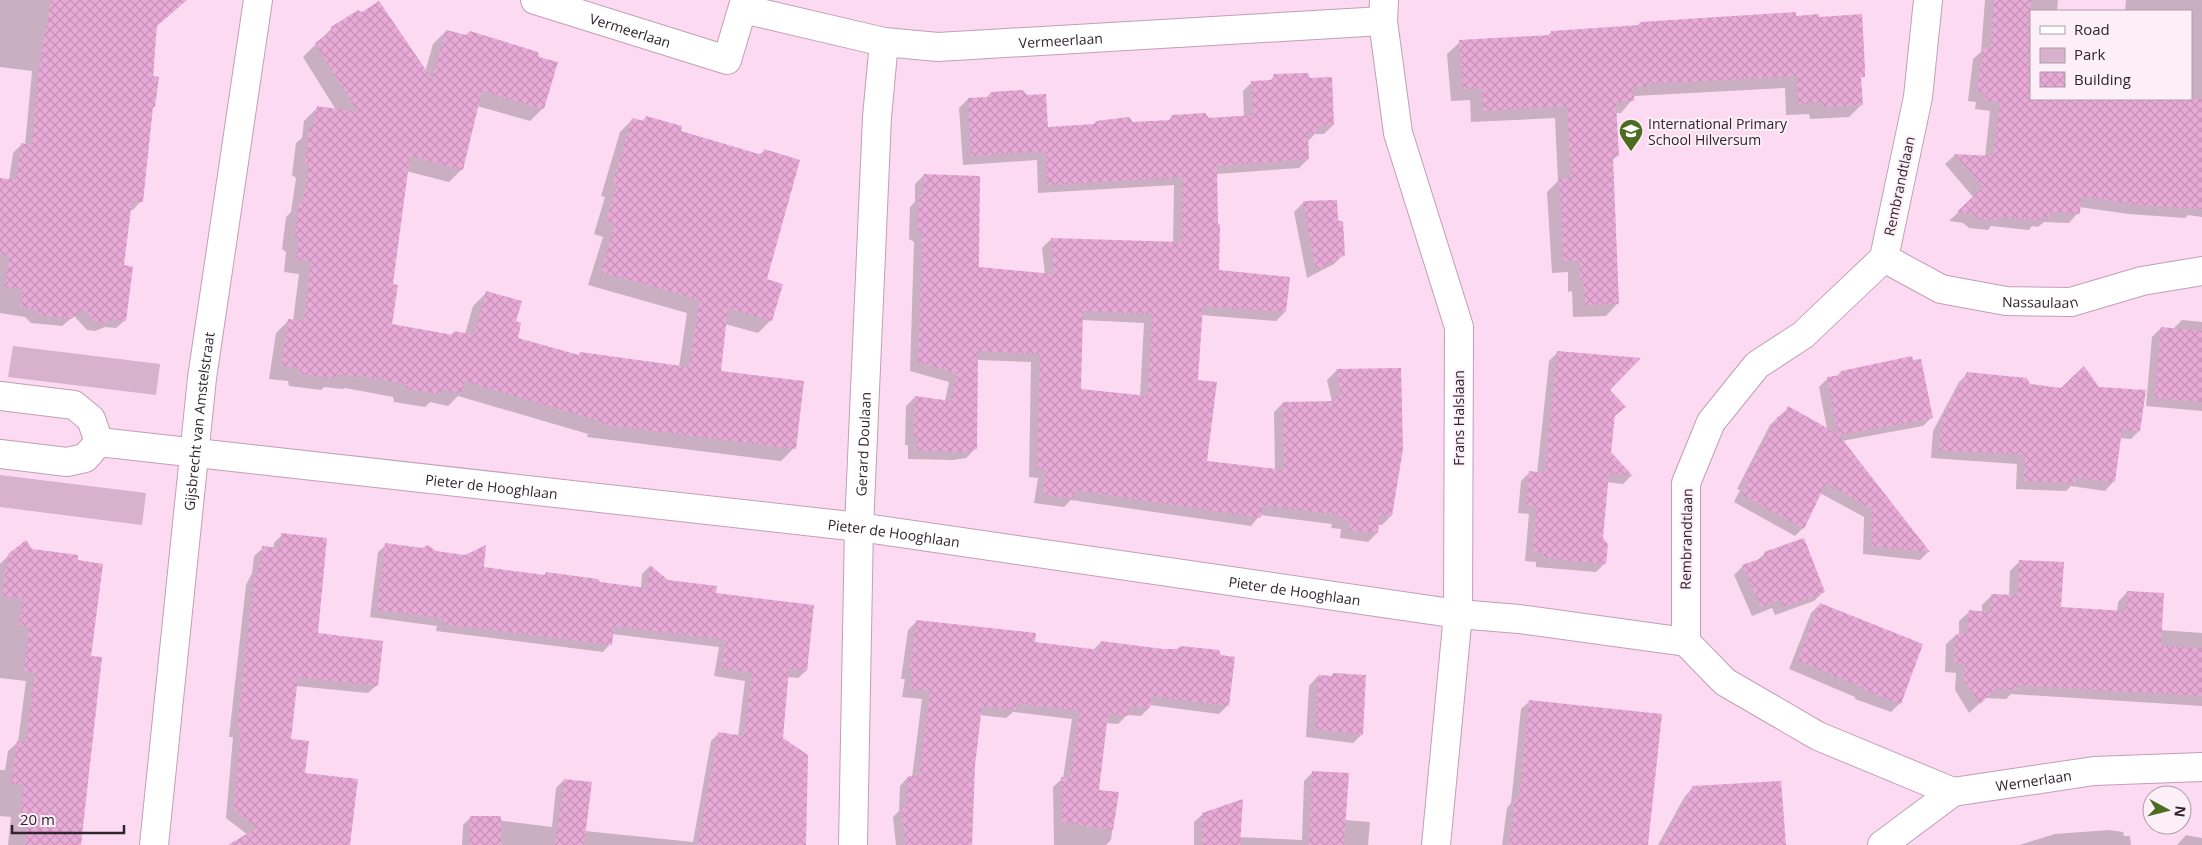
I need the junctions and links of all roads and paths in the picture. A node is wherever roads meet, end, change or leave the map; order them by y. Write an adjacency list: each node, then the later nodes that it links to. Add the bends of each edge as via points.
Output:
1 (258, 0): 12 (street, Gijsbrecht van Amstelstraat)
2 (534, 0): 4 (street, Vermeerlaan, via 727,60)
3 (1928, 0): 7 (street, Rembrandtlaan, via 1918,97)
4 (744, 5): 6 (street, Vermeerlaan)
5 (1384, 10): 6 (street, Vermeerlaan, via 938,47); 14 (street, Frans Halslaan, via 1398,133 1458,327)
6 (884, 42): 13 (street, Gerard Doulaan, via 877,127)
7 (1884, 258): 8 (street, Nassaulaan, via 1941,289 2006,301 2071,302 2142,281); 15 (street, Rembrandtlaan, via 1803,335 1758,365 1711,422 1686,483)
8 (2202, 271)
9 (0, 396): 10 (street, via 74,405 91,418)
10 (99, 442): 11 (street, via 85,458 67,462); 12 (street, Pieter de Hooghlaan)
11 (0, 454)
12 (193, 454): 13 (street, Pieter de Hooghlaan); 18 (street, Gijsbrecht van Amstelstraat)
13 (859, 527): 14 (street, Pieter de Hooghlaan); 19 (street, Gerard Doulaan)
14 (1458, 614): 15 (street, Pieter de Hooghlaan); 20 (street, Frans Halslaan)
15 (1686, 642): 17 (street, via 1725,682 1818,736)
16 (2202, 767): 17 (street, Wernerlaan, via 2094,771)
17 (1953, 792): 21 (street, Wernerlaan)
18 (154, 845)
19 (853, 845)
20 (1436, 845)
21 (1882, 845)

